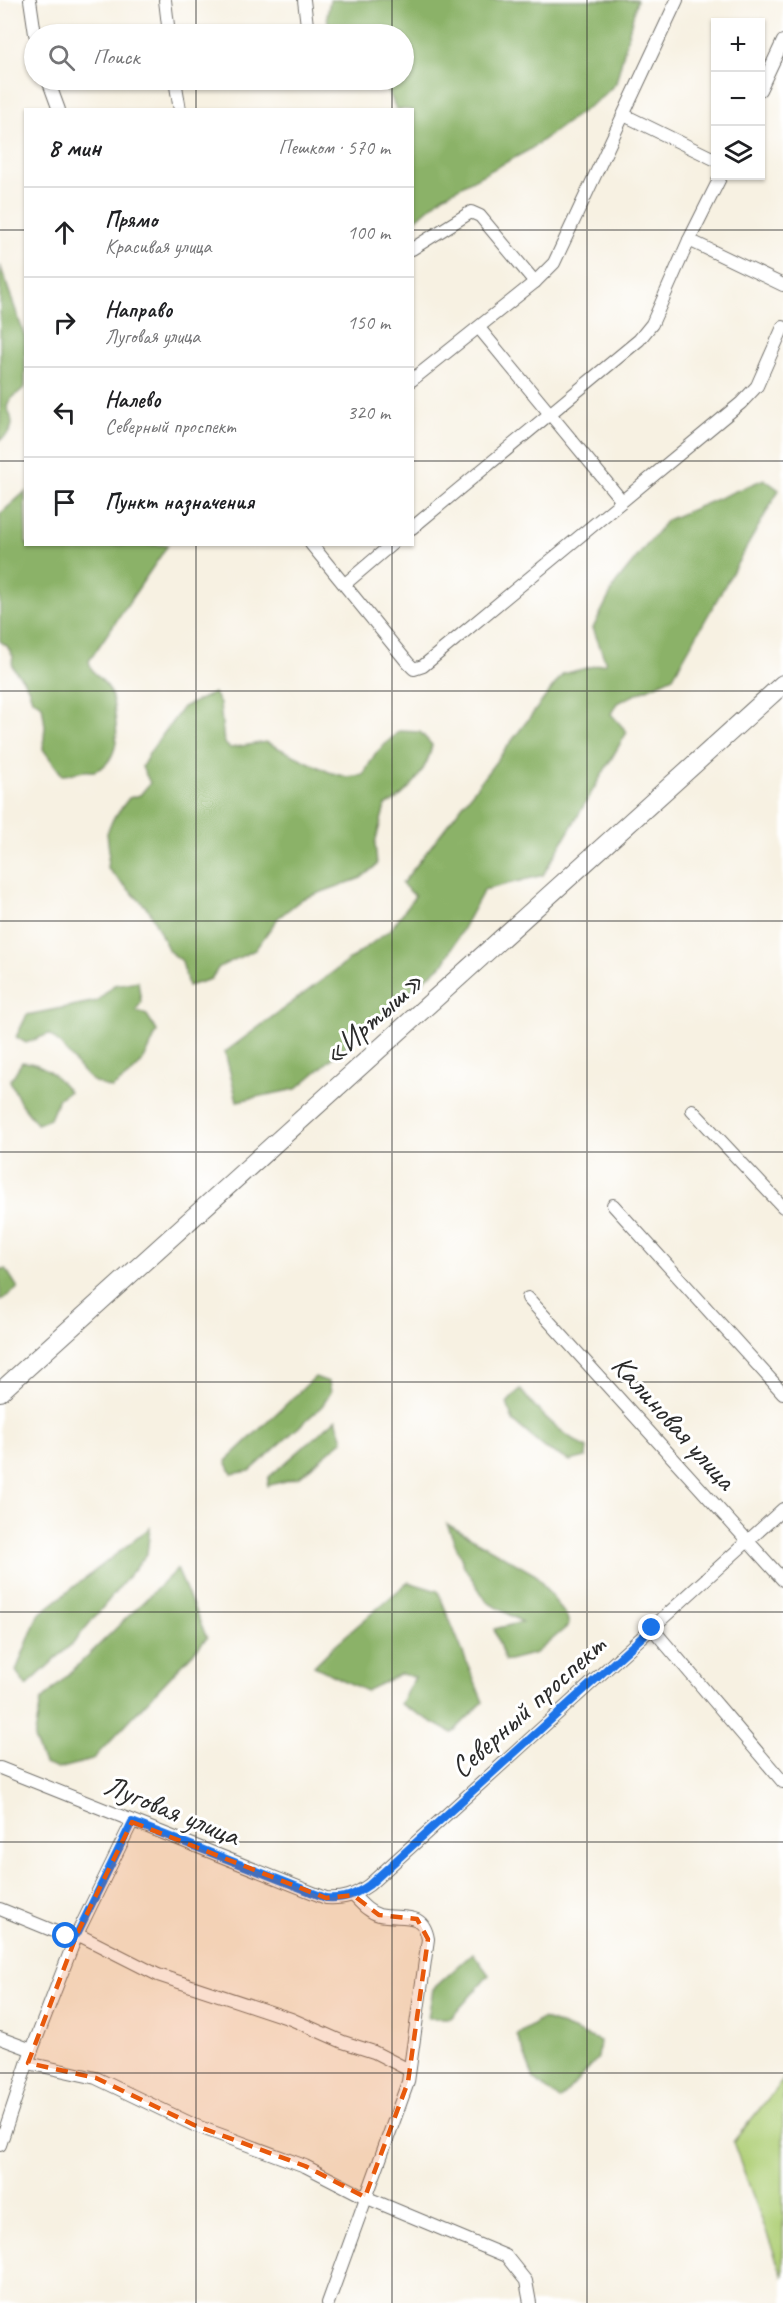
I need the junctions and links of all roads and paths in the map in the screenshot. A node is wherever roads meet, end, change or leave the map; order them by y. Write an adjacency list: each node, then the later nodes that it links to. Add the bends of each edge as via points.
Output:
1 (30, 0): 5 (street)
2 (165, 0): 6 (street)
3 (304, 0): 7 (street)
4 (677, 0): 14 (street)
5 (34, 24)
6 (168, 24)
7 (308, 24)
8 (783, 41): 9 (street)
9 (765, 79)
10 (52, 90): 12 (street)
11 (177, 90): 13 (street)
12 (58, 108)
13 (180, 108)
14 (624, 115): 15 (street); 19 (street, via 554,263)
15 (711, 158)
16 (719, 180): 17 (street)
17 (689, 240): 20 (street); 24 (street, via 652,324)
18 (414, 248): 19 (street, via 471,212 480,216)
19 (535, 282): 22 (street)
20 (783, 285)
21 (783, 327): 25 (street, via 757,386 749,395)
22 (479, 328): 23 (street); 24 (street)
23 (414, 378)
24 (550, 414): 25 (street); 26 (street)
25 (622, 501): 29 (street, via 423,666 414,669)
26 (414, 526)
27 (313, 546): 29 (street)
28 (390, 546): 29 (street)
29 (345, 584)
30 (783, 684): 35 (highway, «Иртыш»)
31 (692, 1110): 33 (street)
32 (613, 1205): 36 (street)
33 (783, 1207)
34 (528, 1298): 38 (street, Калиновая улица)
35 (0, 1392)
36 (783, 1393)
37 (783, 1509): 38 (street, Северный проспект)
38 (747, 1541): 39 (street, Калиновая улица); 40 (street, Северный проспект)
39 (783, 1580)
40 (652, 1628): 42 (street); 44 (street, Северный проспект, via 369,1885)
41 (0, 1768): 43 (street, Луговая улица)
42 (783, 1782)
43 (132, 1822): 45 (street, Луговая улица); 47 (street)
44 (353, 1895): 45 (street, Северный проспект); 51 (street, via 368,1909 417,1919 427,1929)
45 (326, 1898)
46 (0, 1909): 47 (street, via 66,1936)
47 (77, 1934): 49 (street); 51 (street, via 158,1975 291,2019)
48 (0, 2038): 49 (street)
49 (32, 2050): 50 (street)
50 (28, 2063): 52 (street); 53 (street, via 96,2078 194,2125 305,2166)
51 (409, 2070): 53 (street)
52 (0, 2145)
53 (365, 2197): 54 (street); 55 (street, via 506,2256 526,2282)
54 (328, 2303)
55 (530, 2303)

